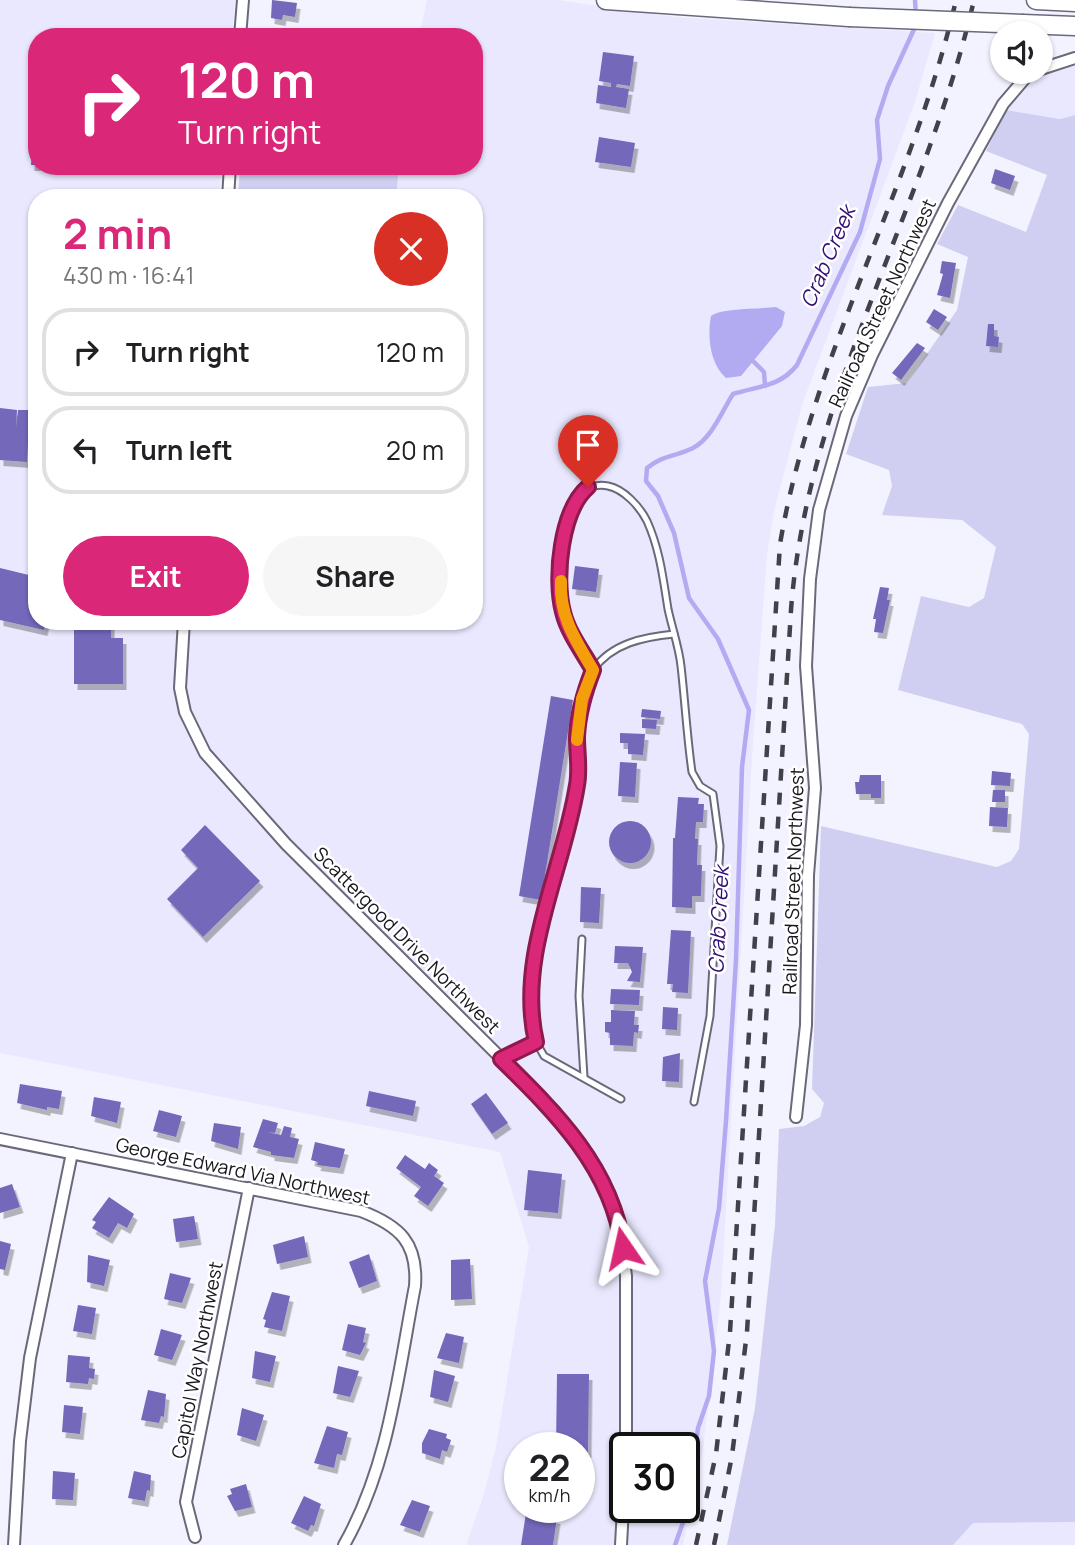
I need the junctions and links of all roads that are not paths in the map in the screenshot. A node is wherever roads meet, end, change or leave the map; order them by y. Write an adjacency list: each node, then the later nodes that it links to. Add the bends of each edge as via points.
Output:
1 (243, 0): 7 (street)
2 (606, 0): 5 (main road)
3 (1036, 0): 4 (main road)
4 (1075, 2)
5 (741, 5): 6 (main road, bridge, via 849,17)
6 (1075, 26)
7 (241, 28)
8 (1075, 58): 9 (street)
9 (1053, 65)
10 (1020, 84): 20 (street, Railroad Street Northwest, via 1003,104 948,202 872,355 846,416 819,510 806,666 816,788 808,875 806,1025)
11 (183, 630): 16 (street, Scattergood Drive Northwest, via 180,688 185,712 205,753 286,844)
12 (674, 634): 13 (lane, via 631,641 610,652); 13 (lane, via 657,547 645,518 614,487 588,487 570,511 560,590 568,626); 19 (lane, via 692,772 700,786 713,794 720,846 710,1016)
13 (593, 670): 15 (lane, via 582,699 578,782 570,826 545,909 534,967 532,1027)
14 (582, 939): 17 (lane, via 579,996)
15 (536, 1042): 16 (lane); 17 (lane, via 544,1056)
16 (501, 1059): 24 (street, Scattergood Drive Northwest, via 556,1113 579,1144 601,1177 619,1221 627,1287)
17 (584, 1077): 18 (lane)
18 (621, 1099)
19 (694, 1102)
20 (796, 1117)
21 (0, 1139): 22 (street, George Edward Via Northwest)
22 (72, 1153): 23 (street, George Edward Via Northwest); 27 (street, via 30,1358)
23 (249, 1188): 26 (street, Capitol Way Northwest, via 186,1502); 28 (street, George Edward Via Northwest, via 383,1219 404,1239 416,1265 385,1440 362,1513)
24 (626, 1432)
25 (622, 1523): 29 (street)
26 (195, 1538)
27 (14, 1545)
28 (344, 1545)
29 (621, 1545)

